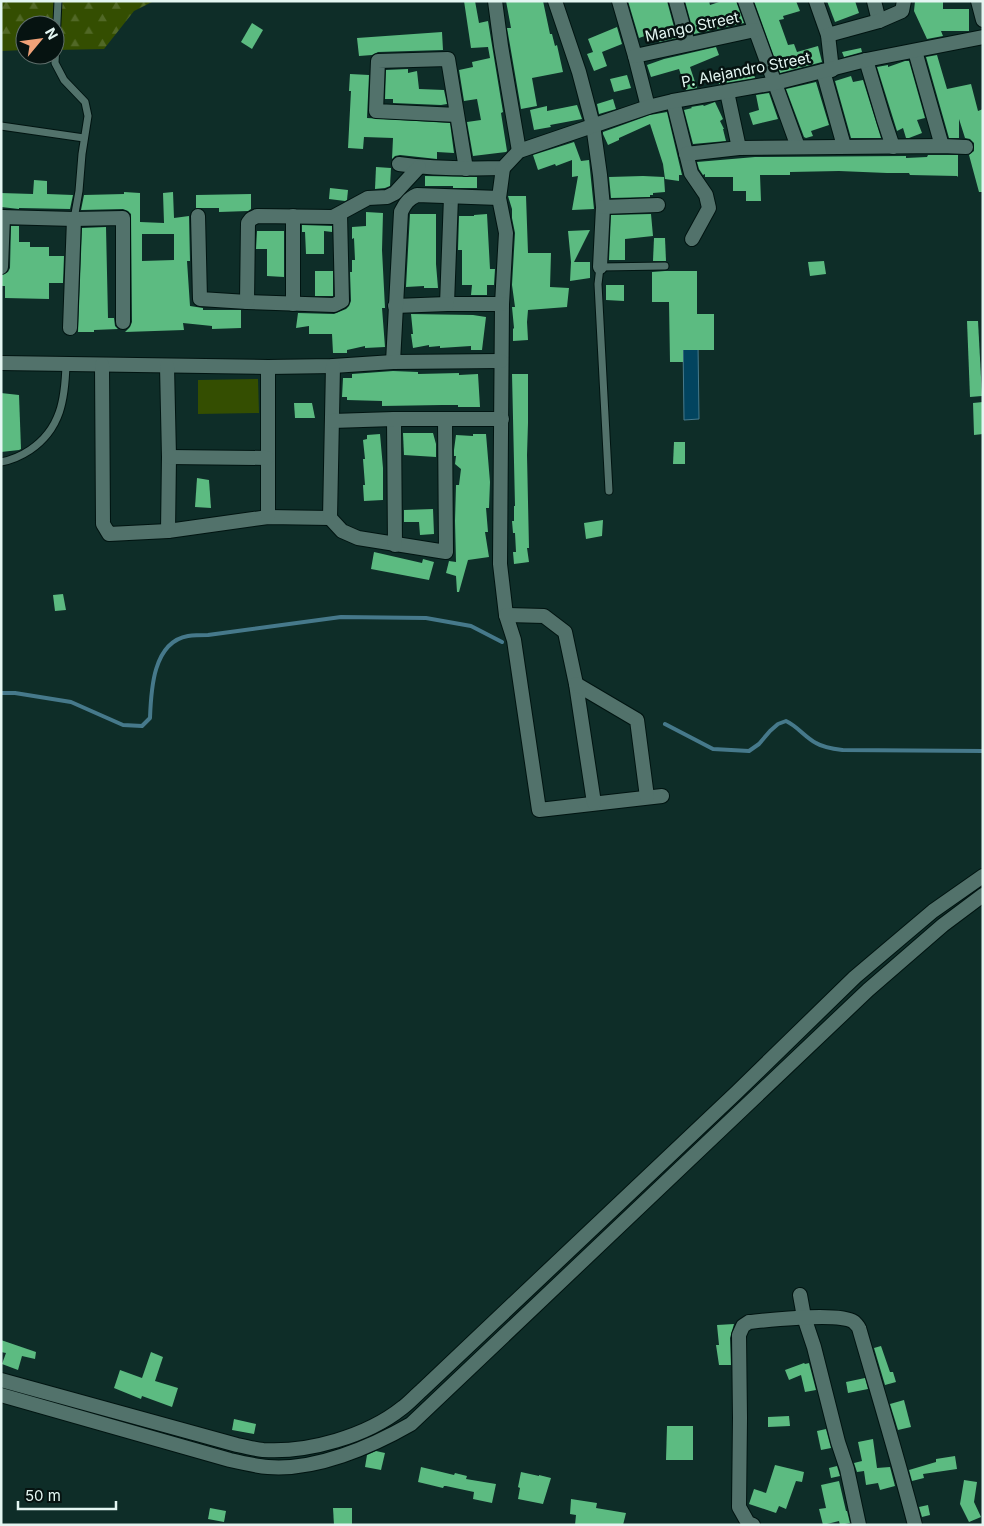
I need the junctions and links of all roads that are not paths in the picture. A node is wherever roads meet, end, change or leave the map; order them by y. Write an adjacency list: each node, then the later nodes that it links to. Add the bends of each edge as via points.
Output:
1 (58, 1): 28 (lane, via 55,63 64,80 85,102 88,116)
2 (495, 1): 35 (street)
3 (555, 1): 26 (street)
4 (618, 1): 18 (street)
5 (676, 1): 16 (street)
6 (745, 1): 13 (street)
7 (816, 1): 14 (street)
8 (874, 1): 12 (street)
9 (978, 1): 11 (street)
10 (903, 6): 12 (street)
11 (983, 20)
12 (879, 21): 14 (street)
13 (756, 30): 16 (street, Mango Street); 21 (street)
14 (828, 35): 20 (street)
15 (983, 36): 17 (street, P. Alejandro Street)
16 (688, 44): 18 (street, Mango Street)
17 (915, 51): 19 (street, P. Alejandro Street); 30 (street)
18 (635, 56): 24 (street)
19 (866, 60): 20 (street, P. Alejandro Street); 33 (street)
20 (827, 70): 21 (street, P. Alejandro Street); 29 (street)
21 (775, 83): 22 (street, P. Alejandro Street); 32 (street)
22 (727, 92): 23 (street, P. Alejandro Street); 34 (street)
23 (673, 101): 24 (street, P. Alejandro Street); 36 (street)
24 (648, 107): 26 (street, P. Alejandro Street)
25 (457, 115): 25 (street, via 376,111 378,62 448,59); 40 (street)
26 (593, 125): 35 (street, P. Alejandro Street); 44 (street)
27 (1, 126): 28 (lane)
28 (84, 138): 49 (lane)
29 (844, 146): 32 (street); 33 (street)
30 (942, 146): 31 (street); 33 (street)
31 (966, 146)
32 (798, 147): 34 (street)
33 (893, 147)
34 (739, 148): 36 (street)
35 (519, 151): 39 (street)
36 (686, 154): 50 (street, via 709,208)
37 (399, 164): 38 (street)
38 (419, 167): 40 (street); 45 (street, via 395,193 368,198)
39 (503, 168): 40 (street); 42 (street)
40 (466, 169)
41 (451, 197): 42 (street); 56 (street); 58 (street, via 417,195 410,198 401,212)
42 (499, 198): 57 (street, via 506,233)
43 (658, 205): 44 (street)
44 (603, 207): 53 (street)
45 (340, 214): 47 (street, via 333,217); 55 (street, via 342,301 334,305)
46 (198, 216): 54 (street, via 200,299)
47 (293, 216): 54 (street, via 257,216 248,223); 55 (street)
48 (2, 217): 49 (street); 52 (street)
49 (74, 219): 59 (street, via 123,218); 60 (street)
50 (692, 239)
51 (664, 266): 53 (lane)
52 (1, 267)
53 (600, 267): 76 (lane, via 598,284)
54 (247, 302): 55 (street)
55 (293, 304)
56 (446, 304): 57 (street); 58 (street)
57 (502, 304): 61 (street)
58 (395, 306): 62 (street)
59 (123, 322)
60 (70, 328)
61 (502, 361): 62 (street); 71 (street)
62 (393, 362): 67 (street)
63 (1, 363): 64 (street)
64 (66, 364): 65 (street); 75 (lane, via 60,413 52,427 43,439 19,457)
65 (102, 364): 66 (street); 79 (street, via 103,524 109,534)
66 (168, 366): 68 (street); 73 (street)
67 (333, 366): 68 (street); 72 (street)
68 (268, 367): 74 (street)
69 (394, 419): 70 (street); 72 (street); 80 (street)
70 (445, 419): 71 (street); 80 (street, via 446,552)
71 (502, 419): 81 (street, via 500,564)
72 (332, 421): 78 (street)
73 (169, 457): 74 (street); 79 (street)
74 (267, 458): 77 (street)
75 (1, 462)
76 (610, 492)
77 (268, 517): 78 (street); 79 (street)
78 (330, 518): 80 (street, via 342,531 358,538)
79 (168, 531)
80 (395, 545)
81 (506, 616): 82 (street, via 544,616 565,632); 85 (street, via 514,640 539,810)
82 (576, 684): 84 (street, via 637,720); 85 (street)
83 (662, 796): 84 (street)
84 (647, 797): 85 (street)
85 (594, 804)
86 (983, 876): 92 (street, via 933,911 855,977 422,1390 381,1421 354,1435 328,1442 296,1449 264,1450)
87 (983, 896): 92 (street, via 943,925 868,990 411,1424 386,1438 336,1458 299,1466 269,1467 230,1460)
88 (800, 1295): 89 (street)
89 (804, 1318): 93 (street, via 749,1322 739,1335 739,1507 748,1523); 94 (street, via 847,1469); 95 (street, via 842,1318 855,1322 859,1328)
90 (1, 1380): 92 (street)
91 (1, 1395): 92 (street)
92 (68, 1406)
93 (753, 1525)
94 (859, 1525)
95 (914, 1525)

